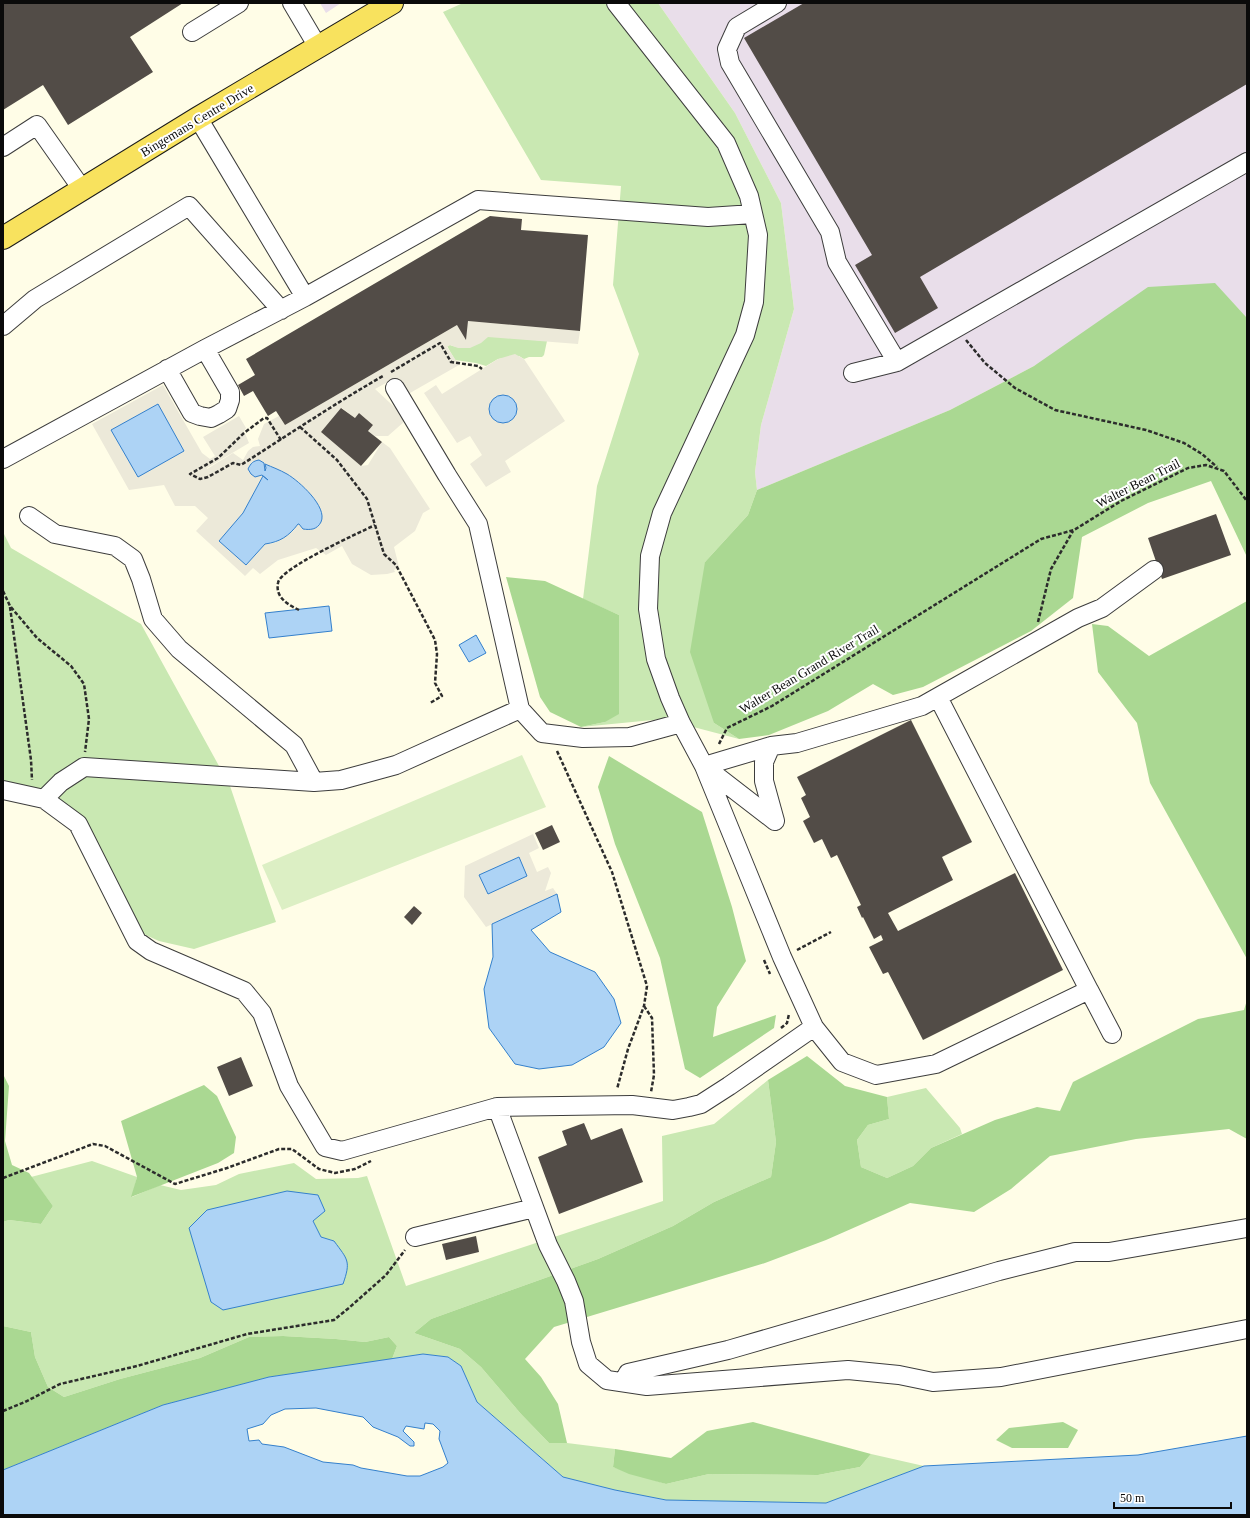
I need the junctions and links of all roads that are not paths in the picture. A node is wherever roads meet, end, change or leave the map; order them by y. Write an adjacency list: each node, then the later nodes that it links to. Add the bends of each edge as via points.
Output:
1 (239, 3): 7 (lane)
2 (292, 3): 8 (lane)
3 (392, 3): 6 (main road, Bingemans Centre Drive)
4 (616, 3): 13 (lane, via 726,144 749,196)
5 (777, 3): 19 (lane, via 737,27 727,48 730,63 830,232 837,262)
6 (369, 9): 8 (main road, Bingemans Centre Drive)
7 (192, 32)
8 (318, 47): 9 (main road, Bingemans Centre Drive)
9 (198, 118): 12 (main road, Bingemans Centre Drive); 15 (lane)
10 (3, 147): 12 (lane, via 37,125)
11 (1247, 162): 19 (lane)
12 (82, 189): 14 (main road, Bingemans Centre Drive)
13 (753, 214): 15 (lane, via 708,217 478,200); 28 (lane, via 758,235 754,302 745,336 662,513 650,556 648,608 656,659)
14 (3, 238)
15 (305, 297): 16 (lane)
16 (282, 310): 17 (lane, via 189,206 35,299); 18 (lane)
17 (3, 326)
18 (205, 349): 20 (lane); 20 (lane, via 230,392 227,409 219,414 211,418 192,413)
19 (896, 362): 21 (lane)
20 (167, 369): 23 (lane)
21 (853, 373)
22 (395, 388): 27 (lane, via 478,524)
23 (3, 459)
24 (29, 516): 31 (lane, via 55,534 115,546 133,559 153,619 179,649 294,745)
25 (1154, 570): 26 (lane, via 1102,608 1078,618)
26 (938, 697): 29 (lane, via 922,706 797,744); 34 (lane)
27 (520, 709): 28 (lane, via 542,733 583,738 630,737); 31 (lane, via 396,765 341,780)
28 (681, 723): 30 (lane)
29 (771, 746): 30 (lane); 30 (lane, via 764,762 764,780 775,821)
30 (704, 766): 35 (lane, via 782,957)
31 (314, 782): 33 (lane, via 84,767)
32 (3, 790): 33 (lane)
33 (38, 798): 37 (lane, via 78,824 137,941 151,951 244,991 262,1013 289,1086 325,1147 342,1151)
34 (1089, 990): 35 (lane, via 936,1064 876,1075 842,1062); 36 (lane)
35 (814, 1027): 37 (lane, via 701,1104 673,1110 632,1105)
36 (1112, 1034)
37 (497, 1107): 38 (lane)
38 (534, 1208): 40 (lane); 42 (lane, via 574,1301 581,1342 588,1364 607,1380)
39 (1247, 1228): 42 (lane, via 1109,1252 1075,1252 992,1273 728,1350 628,1373)
40 (415, 1237)
41 (1247, 1329): 42 (lane, via 1000,1377 967,1380 933,1382 899,1375 848,1370 647,1386)
42 (623, 1382)

